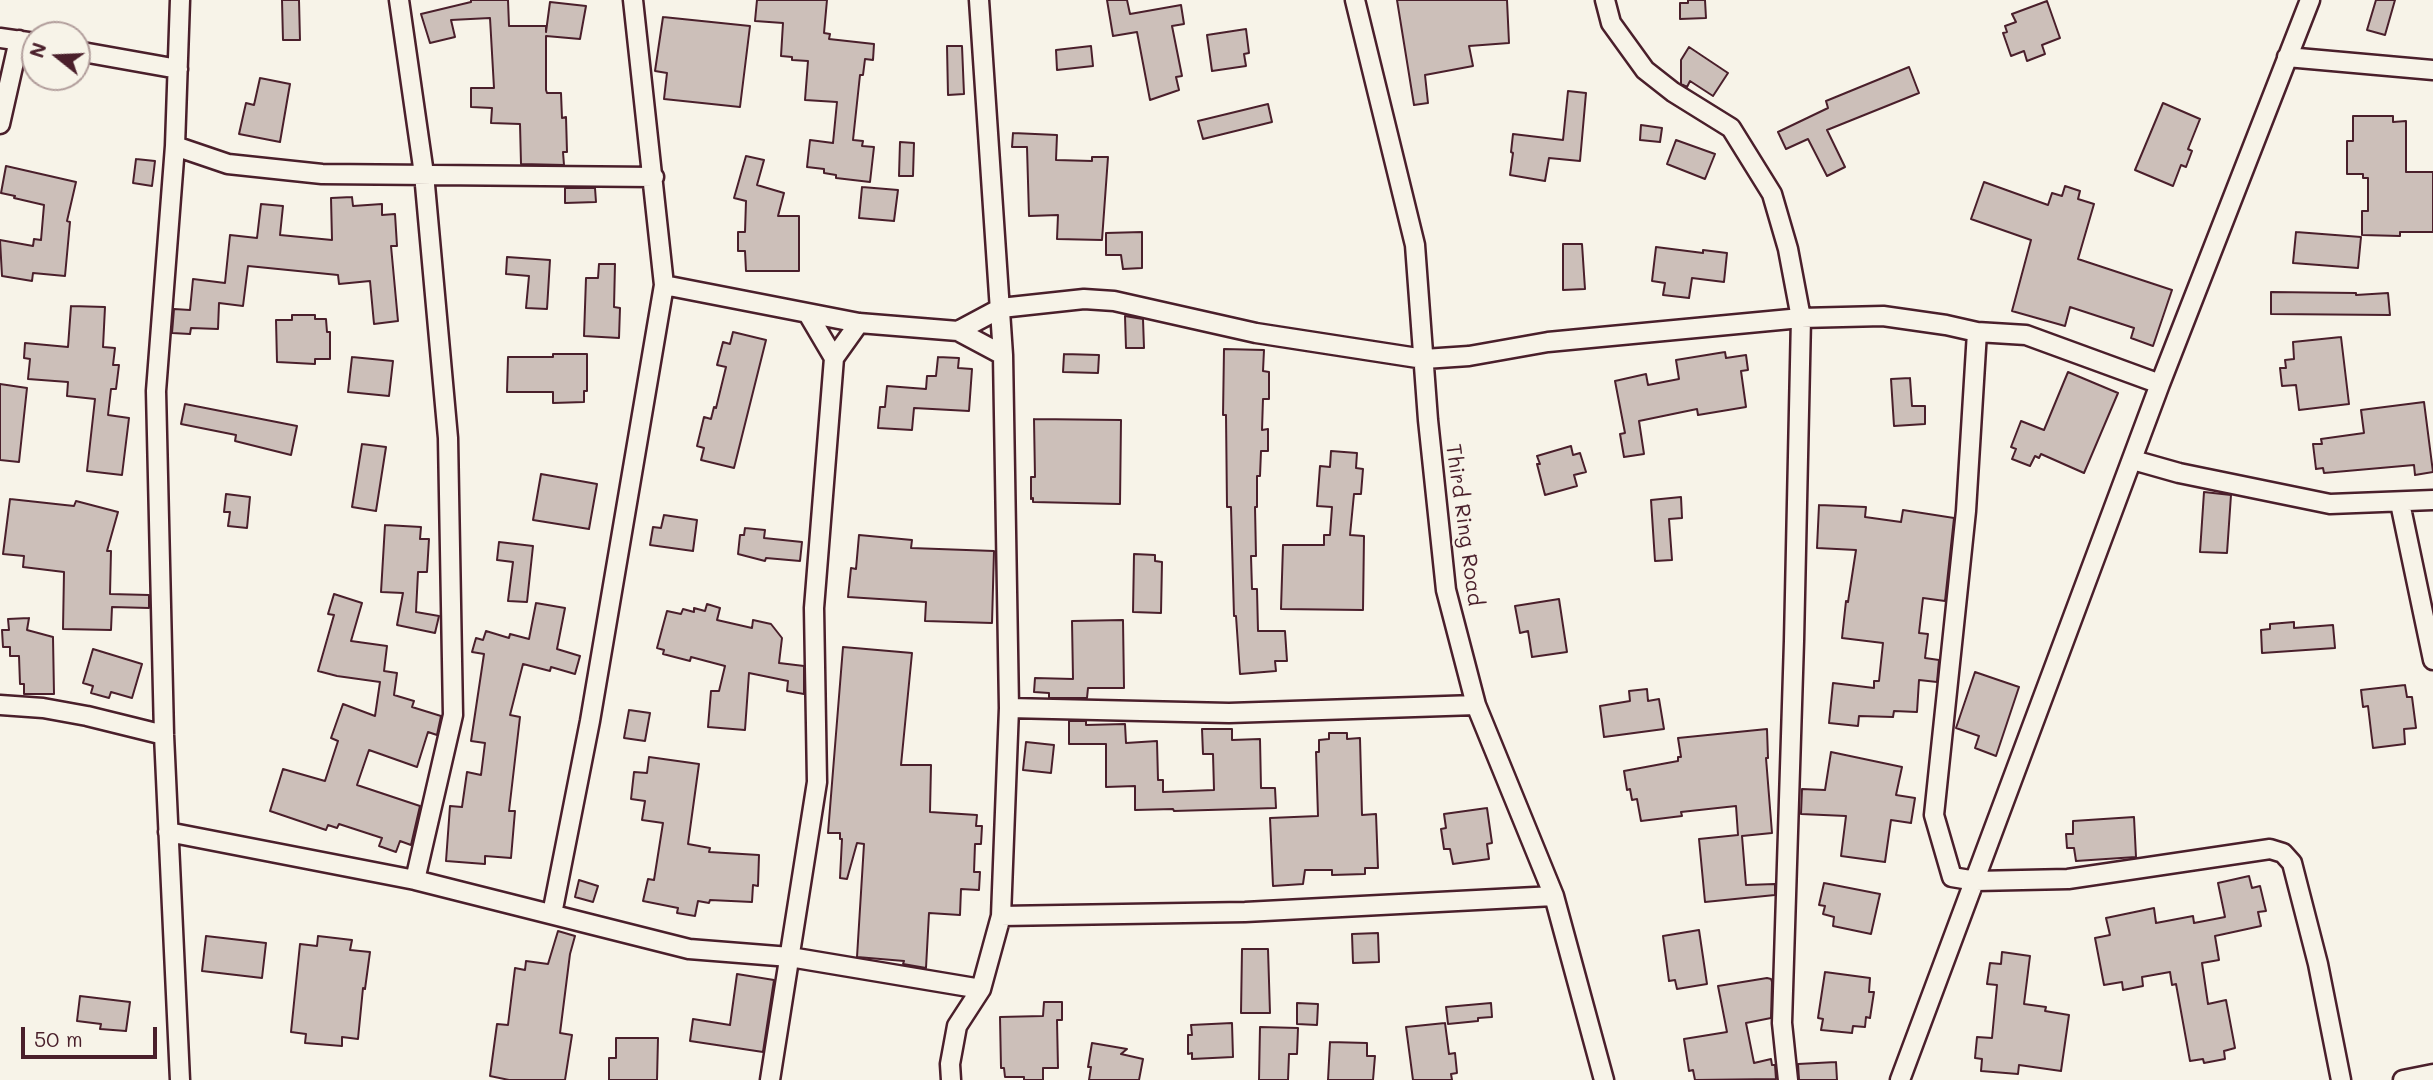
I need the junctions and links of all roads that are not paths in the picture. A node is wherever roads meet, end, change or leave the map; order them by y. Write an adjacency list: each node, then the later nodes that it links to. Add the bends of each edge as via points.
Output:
1 (180, 0): 13 (street)
2 (399, 0): 17 (street)
3 (632, 0): 18 (street)
4 (979, 0): 20 (street)
5 (1355, 0): 28 (street, Third Ring Road, via 1415,245)
6 (1605, 0): 22 (street, via 1611,23 1645,70 1731,128 1772,194)
7 (2310, 0): 11 (street)
8 (0, 38): 9 (street)
9 (21, 41)
10 (91, 53): 13 (street)
11 (2287, 57): 14 (street); 29 (street)
12 (21, 60): 15 (street)
13 (178, 69): 16 (street)
14 (2433, 70)
15 (0, 124)
16 (175, 146): 17 (street, via 228,164 322,174); 37 (street, via 156,391)
17 (424, 174): 18 (street); 39 (street, via 447,438 453,715)
18 (654, 177): 19 (street)
19 (664, 285): 21 (street); 42 (street, via 590,721)
20 (1001, 308): 24 (street); 26 (street); 28 (street, via 1084,299 1114,302 1256,333)
21 (808, 314): 23 (street); 27 (street)
22 (1801, 318): 25 (street, via 1883,316); 28 (street); 51 (street, via 1782,1023)
23 (859, 323): 24 (street); 27 (street)
24 (958, 331): 26 (street)
25 (1977, 332): 29 (street, via 2026,335); 40 (street, via 1966,511 1934,815 1952,877)
26 (1003, 355): 36 (street)
27 (834, 358): 44 (street, via 814,608 817,782)
28 (1424, 359): 35 (street, Third Ring Road, via 1446,590)
29 (2160, 384): 30 (street)
30 (2133, 460): 32 (street, via 2330,504); 40 (street)
31 (2433, 500): 32 (street)
32 (2400, 503): 33 (street)
33 (2433, 660)
34 (0, 705): 37 (street, via 88,716)
35 (1476, 705): 36 (street, via 1229,713); 41 (street, Third Ring Road)
36 (1009, 708): 43 (street)
37 (164, 736): 38 (street)
38 (168, 832): 39 (street); 47 (street)
39 (415, 880): 42 (street)
40 (1976, 881): 52 (street); 53 (street, via 2068,879 2270,849 2283,853 2292,863 2315,952)
41 (1554, 896): 43 (street, via 1245,912); 50 (street, Third Ring Road)
42 (552, 914): 44 (street, via 689,949)
43 (1001, 916): 45 (street)
44 (790, 957): 45 (street); 48 (street)
45 (981, 989): 49 (street, via 957,1026)
46 (2433, 1074): 54 (street)
47 (180, 1080)
48 (770, 1080)
49 (951, 1080)
50 (1604, 1080)
51 (1788, 1080)
52 (1900, 1080)
53 (2341, 1080)
54 (2403, 1080)

